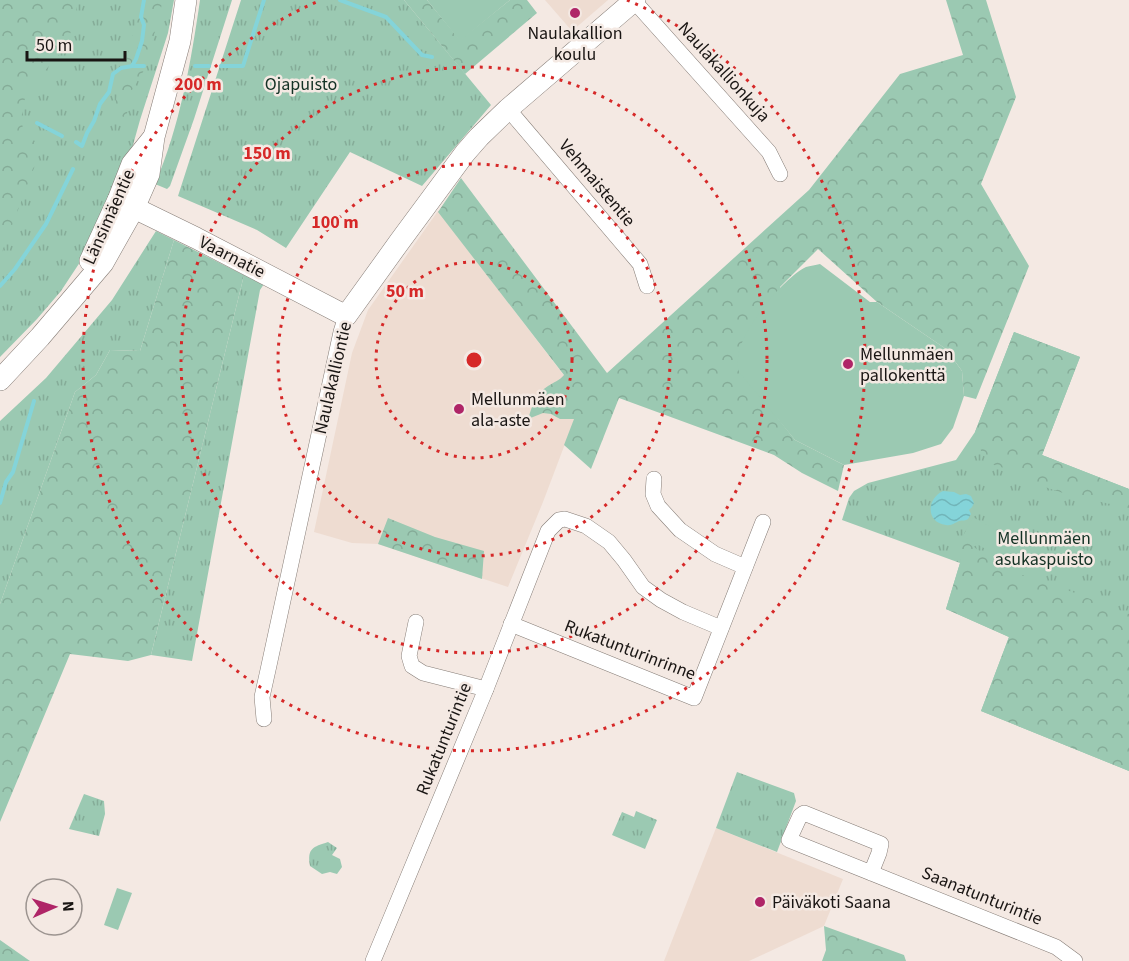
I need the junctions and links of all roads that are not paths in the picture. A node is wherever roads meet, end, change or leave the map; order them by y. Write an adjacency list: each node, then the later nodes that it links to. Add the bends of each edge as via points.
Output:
1 (186, 0): 5 (street, Länsimäentie, via 149,174)
2 (634, 0): 3 (street, Naulakalliontie); 4 (street, Naulakallionkuja, via 768,150)
3 (508, 110): 6 (street, Vehmaistentie, via 640,264); 7 (street, Naulakalliontie, via 465,153)
4 (780, 174)
5 (126, 204): 7 (street, Vaarnatie); 8 (street, Länsimäentie, via 104,263)
6 (647, 286)
7 (346, 316): 16 (street, Naulakalliontie, via 262,698)
8 (3, 374)
9 (654, 479): 11 (street, via 658,506 680,530 715,554)
10 (763, 522): 11 (street, Rukatunturinrinne)
11 (745, 567): 14 (street, Rukatunturinrinne)
12 (416, 622): 15 (street, via 409,656 412,666 423,673)
13 (512, 624): 14 (street, Rukatunturinrinne, via 694,698); 14 (street, Rukatunturintie, via 548,531 565,519 586,526 609,542 643,587 683,612); 15 (street, Rukatunturintie)
14 (721, 628)
15 (486, 688): 18 (street, Rukatunturintie)
16 (264, 719)
17 (871, 873): 17 (street, Saanatunturintie, via 789,840 800,816 804,813 881,844); 19 (street, Saanatunturintie, via 1056,947)
18 (373, 961)
19 (1075, 961)

